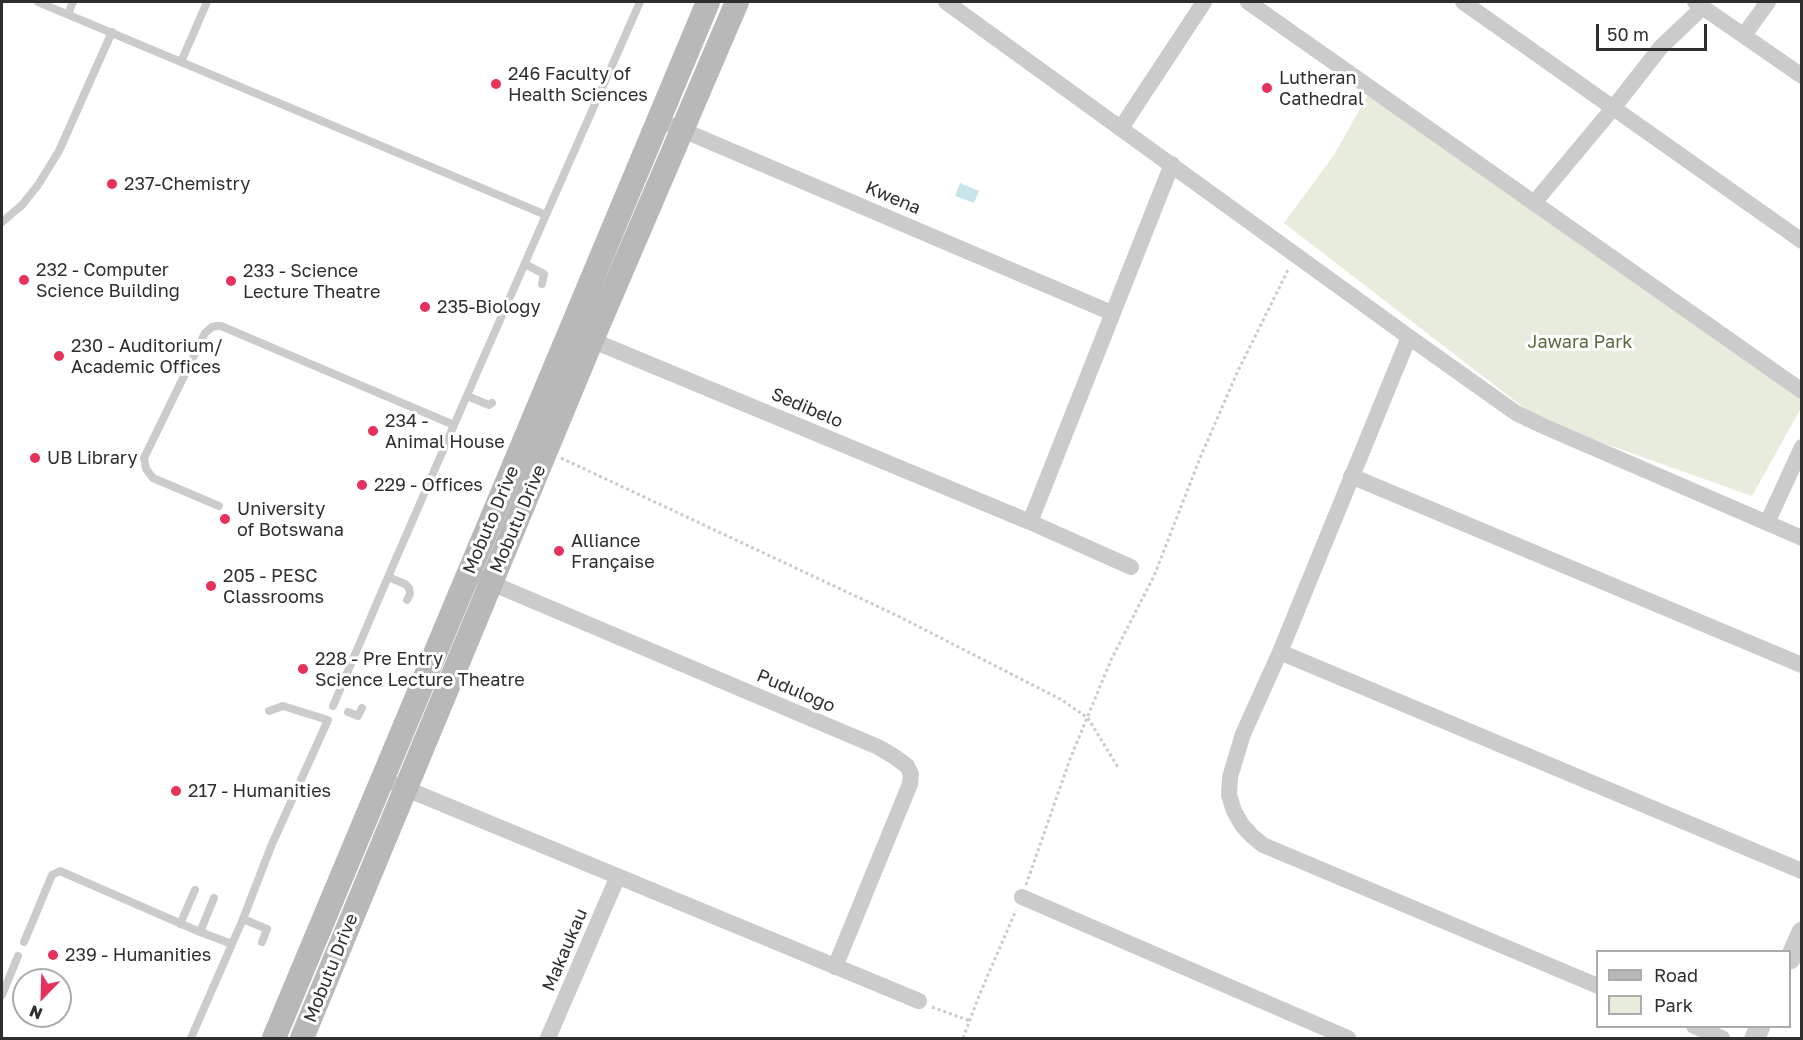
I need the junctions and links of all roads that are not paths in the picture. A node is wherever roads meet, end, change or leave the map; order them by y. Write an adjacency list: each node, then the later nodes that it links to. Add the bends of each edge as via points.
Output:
1 (38, 2): 13 (lane)
2 (73, 2): 13 (lane)
3 (207, 2): 16 (lane)
4 (639, 2): 24 (lane)
5 (708, 2): 19 (main road, Mobuto Drive)
6 (737, 2): 21 (main road, Mobutu Drive)
7 (946, 2): 20 (street)
8 (1204, 2): 20 (street)
9 (1248, 2): 23 (street)
10 (1463, 2): 18 (street)
11 (1768, 2): 15 (street)
12 (1699, 4): 15 (street); 18 (street)
13 (68, 14): 14 (lane)
14 (112, 32): 16 (lane); 25 (lane, via 59,151 22,205)
15 (1744, 35): 17 (street)
16 (181, 62): 24 (lane)
17 (1802, 76)
18 (1614, 107): 23 (street); 26 (street)
19 (658, 121): 21 (street, Kwena); 30 (main road, Mobuto Drive)
20 (1121, 128): 22 (street)
21 (681, 130): 29 (street, Kwena); 32 (main road, Mobutu Drive)
22 (1172, 164): 29 (street); 31 (street)
23 (1534, 203): 33 (street)
24 (546, 215): 27 (lane)
25 (2, 222)
26 (1802, 242)
27 (525, 264): 28 (lane, via 544,274); 34 (lane)
28 (542, 284)
29 (1112, 313): 40 (street)
30 (570, 330): 32 (street, Sedibelo); 42 (main road, Mobuto Drive)
31 (1409, 337): 38 (street); 41 (street, via 1530,420)
32 (592, 340): 40 (street, Sedibelo); 44 (main road, Mobutu Drive)
33 (1802, 391)
34 (467, 396): 35 (lane); 36 (lane)
35 (492, 403)
36 (454, 425): 39 (lane, via 221,326 212,327 205,333 144,458 146,470 153,478); 47 (lane)
37 (1802, 447): 41 (street)
38 (1351, 476): 50 (street); 51 (street)
39 (219, 506)
40 (1030, 522): 45 (street, Sedibelo)
41 (1767, 523): 43 (street)
42 (485, 534): 44 (main road); 46 (main road, Mobuto Drive)
43 (1802, 538)
44 (507, 544): 48 (main road, Mobutu Drive)
45 (1131, 567)
46 (469, 572): 48 (street, Pudulogo); 58 (main road, Mobuto Drive)
47 (387, 577): 49 (lane, via 409,588); 52 (lane)
48 (490, 583): 59 (main road, Mobutu Drive); 74 (street, Pudulogo, via 878,747 907,766 910,784)
49 (407, 600)
50 (1280, 652): 60 (street); 75 (street, via 1243,734 1230,777 1229,795 1234,811 1252,837)
51 (1802, 665)
52 (333, 706)
53 (362, 708): 56 (lane, via 358,716)
54 (294, 709): 55 (lane, via 284,706); 57 (lane); 65 (lane, via 328,720)
55 (269, 711)
56 (348, 711)
57 (289, 719)
58 (382, 779): 59 (street); 80 (main road, Mobuto Drive)
59 (406, 788): 61 (street); 81 (main road, Mobutu Drive)
60 (1802, 871)
61 (618, 876): 74 (street); 82 (street, Makaukau)
62 (195, 890): 66 (lane)
63 (1022, 897): 83 (street)
64 (214, 898): 67 (lane)
65 (243, 919): 70 (lane, via 267,929); 71 (lane)
66 (180, 924): 67 (lane); 69 (lane, via 57,872 52,875)
67 (200, 932): 71 (lane)
68 (1802, 932): 73 (street)
69 (24, 942)
70 (262, 942)
71 (232, 944): 79 (lane)
72 (18, 956): 76 (lane)
73 (1791, 957)
74 (835, 967): 77 (street)
75 (1596, 985)
76 (2, 994)
77 (919, 1001)
78 (1699, 1028): 84 (street)
79 (191, 1038)
80 (274, 1038)
81 (302, 1038)
82 (548, 1038)
83 (1348, 1038)
84 (1722, 1038)

